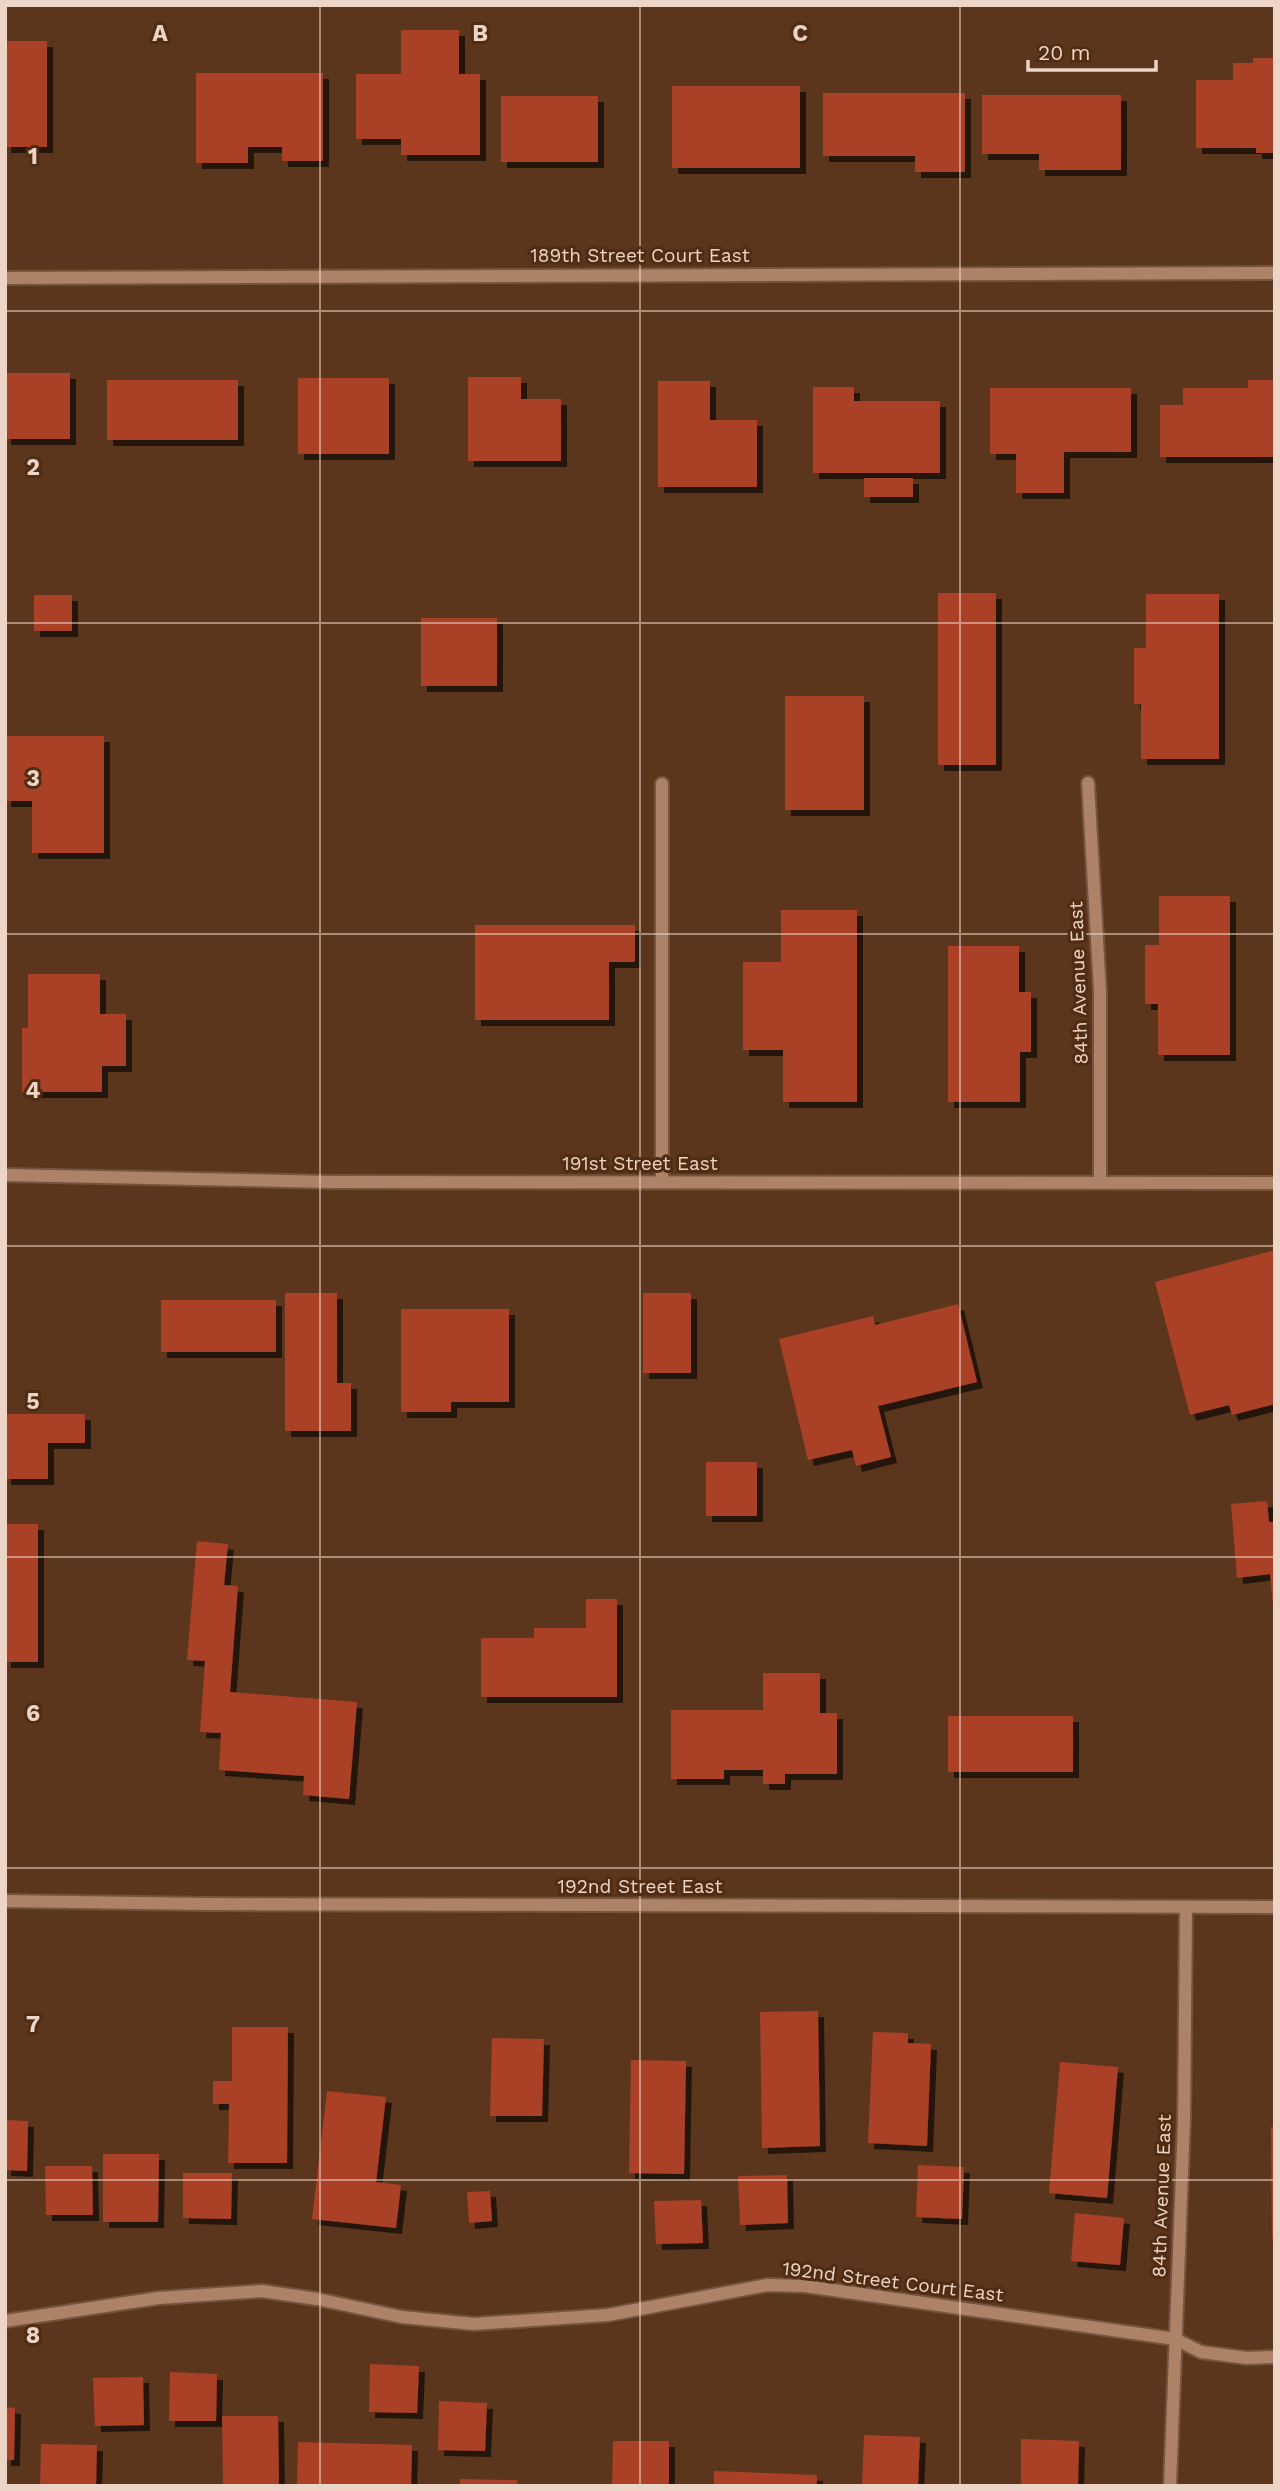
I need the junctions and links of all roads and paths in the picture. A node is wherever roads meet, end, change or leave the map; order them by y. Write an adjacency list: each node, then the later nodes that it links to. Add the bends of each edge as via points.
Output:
1 (1275, 273): 2 (street, 189th Street Court East)
2 (5, 278)
3 (1088, 783): 7 (street, 84th Avenue East, via 1100,992)
4 (662, 784): 6 (street)
5 (5, 1175): 6 (street, 191st Street East, via 332,1182)
6 (662, 1182): 7 (street, 191st Street East)
7 (1100, 1182): 8 (street, 191st Street East)
8 (1275, 1182)
9 (5, 1900): 10 (street, 192nd Street East)
10 (1186, 1907): 11 (street, 192nd Street East); 13 (street, 84th Avenue East)
11 (1275, 1907)
12 (5, 2321): 13 (street, 192nd Street Court East, via 159,2298 262,2291 402,2317 474,2324 608,2315 767,2285)
13 (1175, 2339): 14 (street, 192nd Street Court East, via 1202,2351); 15 (street, 84th Avenue East)
14 (1275, 2357)
15 (1170, 2486)

